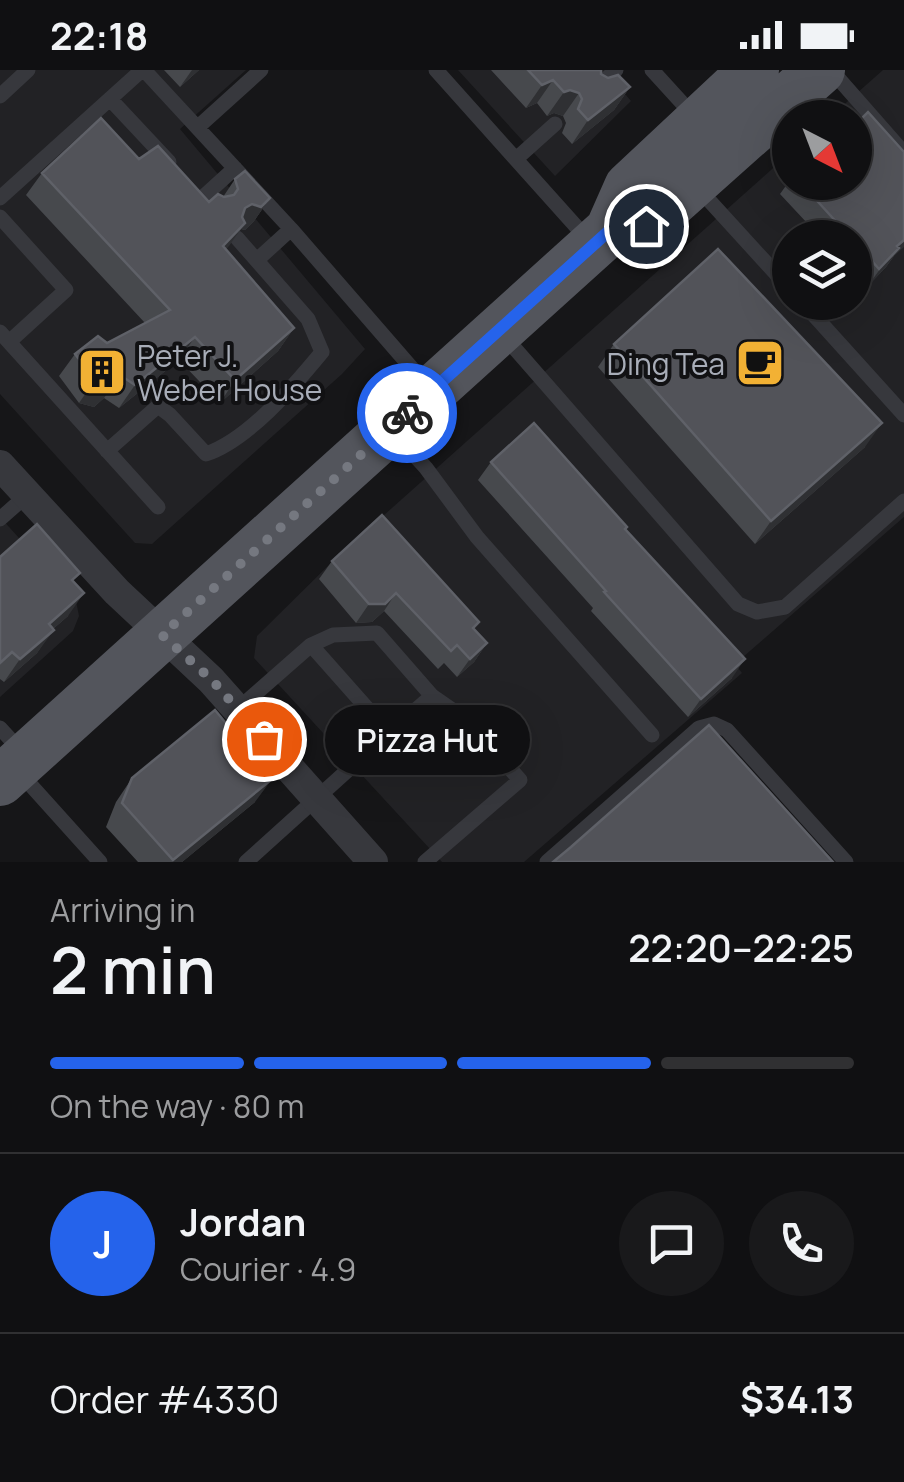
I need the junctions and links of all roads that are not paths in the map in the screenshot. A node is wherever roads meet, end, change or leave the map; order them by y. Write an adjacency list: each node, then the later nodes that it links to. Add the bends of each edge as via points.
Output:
1 (28, 70): 12 (lane)
2 (143, 70): 13 (lane); 16 (lane)
3 (260, 70): 16 (lane)
4 (436, 70): 18 (lane)
5 (616, 70): 11 (lane)
6 (652, 70): 14 (lane)
7 (754, 70): 14 (main road)
8 (794, 70): 21 (main road, via 738,124)
9 (820, 70): 21 (main road)
10 (830, 70): 17 (lane)
11 (594, 90)
12 (0, 96)
13 (110, 99): 20 (lane); 23 (lane)
14 (698, 121): 27 (main road, via 629,188)
15 (554, 124): 18 (lane)
16 (198, 127): 19 (lane)
17 (904, 154)
18 (516, 160): 27 (lane)
19 (235, 168): 22 (lane, via 207,204); 25 (lane)
20 (176, 170)
21 (702, 176): 27 (main road, via 646,226); 29 (lane)
22 (188, 184)
23 (0, 198)
24 (0, 217): 32 (lane, via 66,290)
25 (291, 229): 28 (lane); 33 (lane)
26 (237, 238): 28 (lane)
27 (601, 238): 31 (main road)
28 (257, 260): 36 (lane, via 308,319 322,352 291,390 223,448 206,454 158,406)
29 (772, 266)
30 (818, 320): 34 (lane)
31 (499, 330): 33 (main road); 39 (lane, via 738,604 757,612 785,607)
32 (4, 337): 36 (lane)
33 (432, 391): 35 (main road)
34 (904, 414)
35 (390, 428): 42 (main road); 47 (lane, via 476,537)
36 (106, 451): 40 (lane)
37 (0, 465): 38 (street)
38 (26, 495): 41 (lane); 42 (street)
39 (904, 500)
40 (158, 507)
41 (0, 519)
42 (162, 635): 45 (street); 48 (main road)
43 (311, 645): 44 (lane, via 333,635 377,632); 45 (lane); 46 (lane)
44 (432, 696): 46 (lane); 54 (lane, via 468,721 520,780)
45 (237, 710): 49 (street)
46 (389, 733): 49 (lane)
47 (652, 735)
48 (10, 758): 51 (lane)
49 (316, 798): 52 (lane); 53 (street)
50 (840, 856): 55 (lane, via 727,730 714,724 700,728); 56 (lane)
51 (100, 862)
52 (246, 862)
53 (372, 862)
54 (425, 862)
55 (546, 862)
56 (820, 862)

